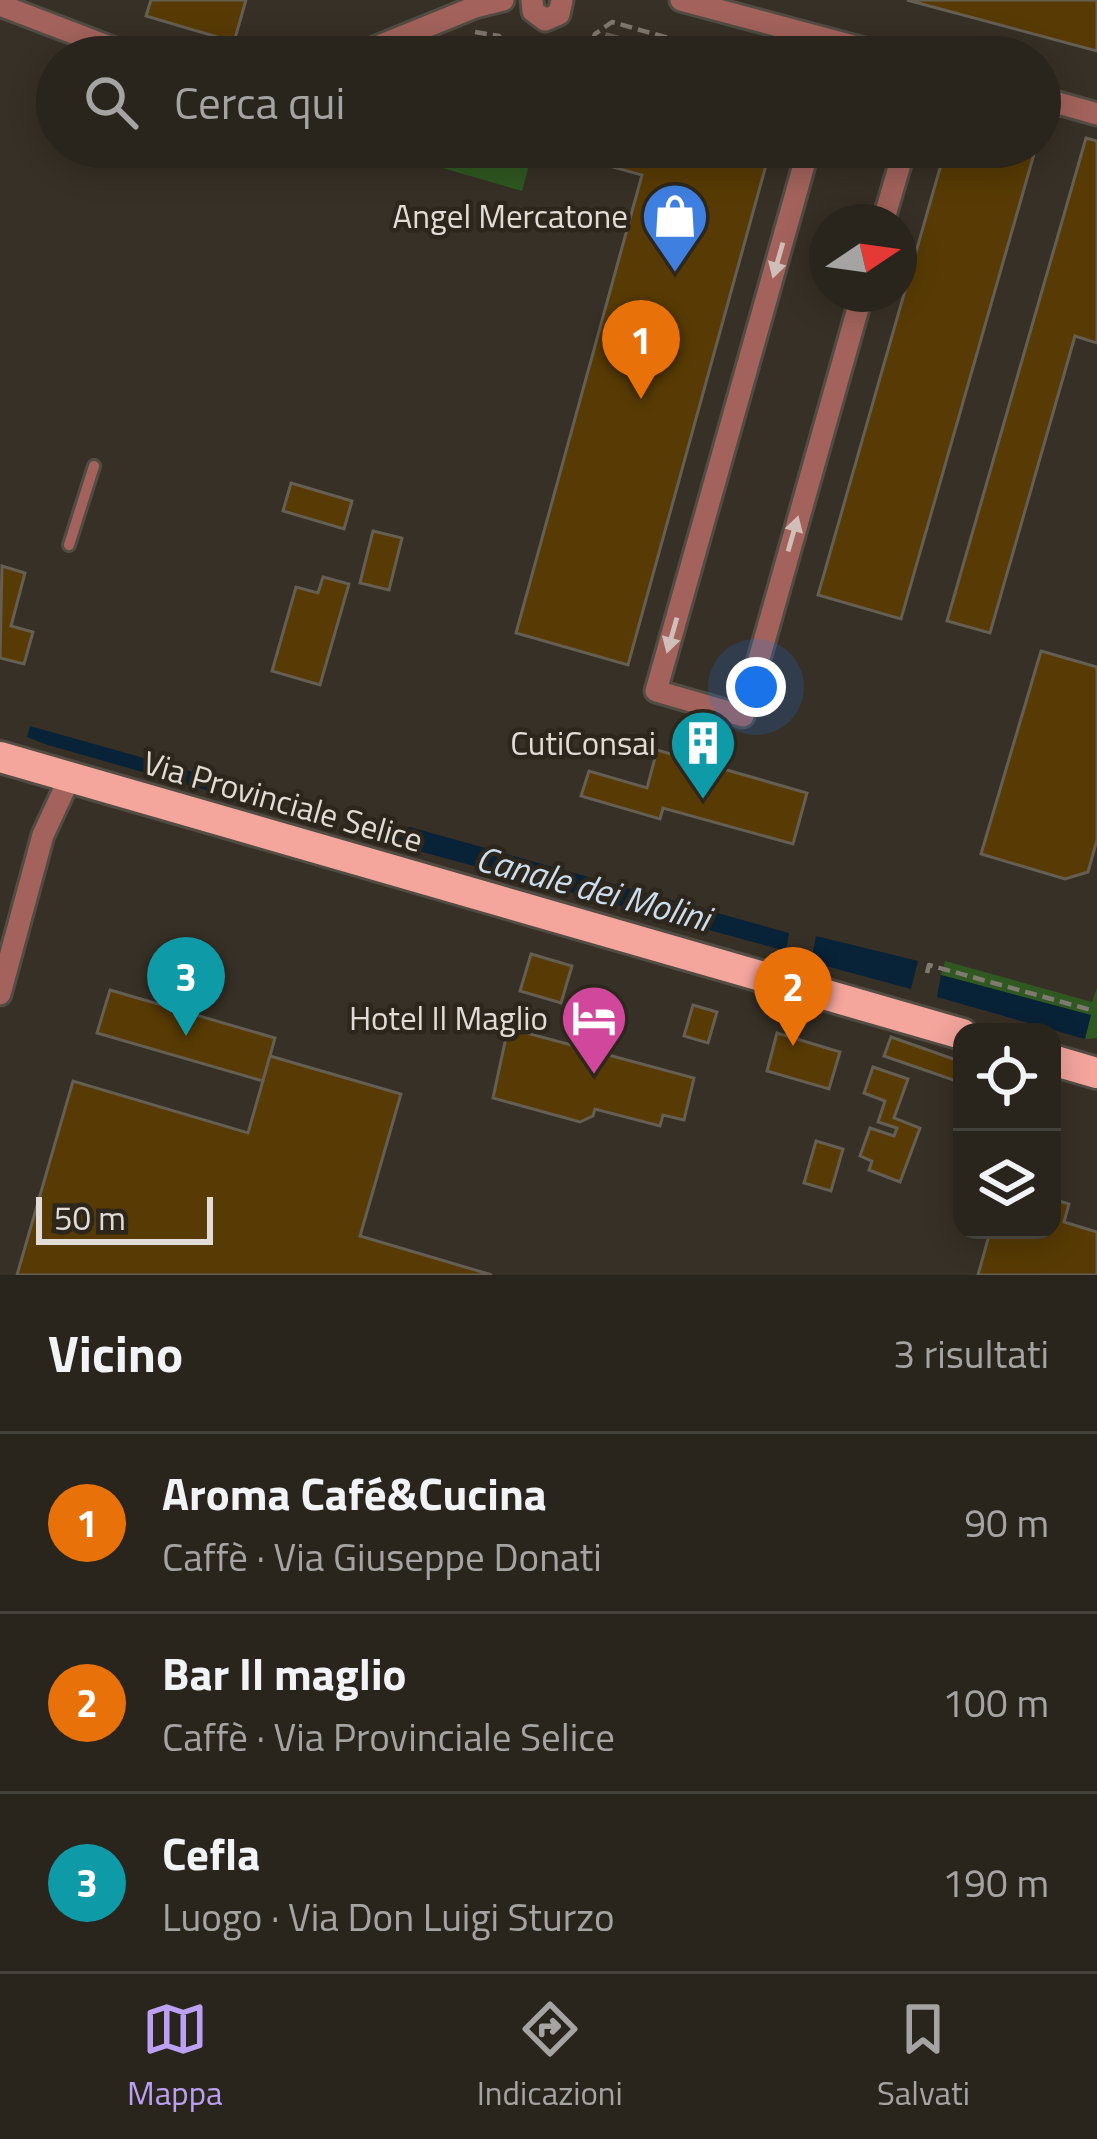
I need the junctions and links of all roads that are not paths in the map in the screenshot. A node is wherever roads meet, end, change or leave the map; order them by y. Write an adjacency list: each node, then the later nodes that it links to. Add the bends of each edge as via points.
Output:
1 (506, 0): 5 (street); 7 (street)
2 (681, 0): 8 (street)
3 (566, 2): 5 (street, via 550,20)
4 (0, 4): 6 (street)
5 (532, 6)
6 (82, 36)
7 (404, 36)
8 (796, 36)
9 (1061, 104): 10 (street)
10 (1097, 114)
11 (803, 168): 14 (street, one-way to 14, via 656,691 743,716)
12 (899, 168): 13 (street)
13 (888, 204)
14 (857, 312)
15 (94, 466): 16 (lane)
16 (69, 545)
17 (0, 757): 18 (main road, Via Provinciale Selice)
18 (70, 777): 19 (street, via 44,835); 20 (main road, Via Provinciale Selice)
19 (0, 994)
20 (953, 1031)
21 (1061, 1063): 22 (main road)
22 (1097, 1073)

